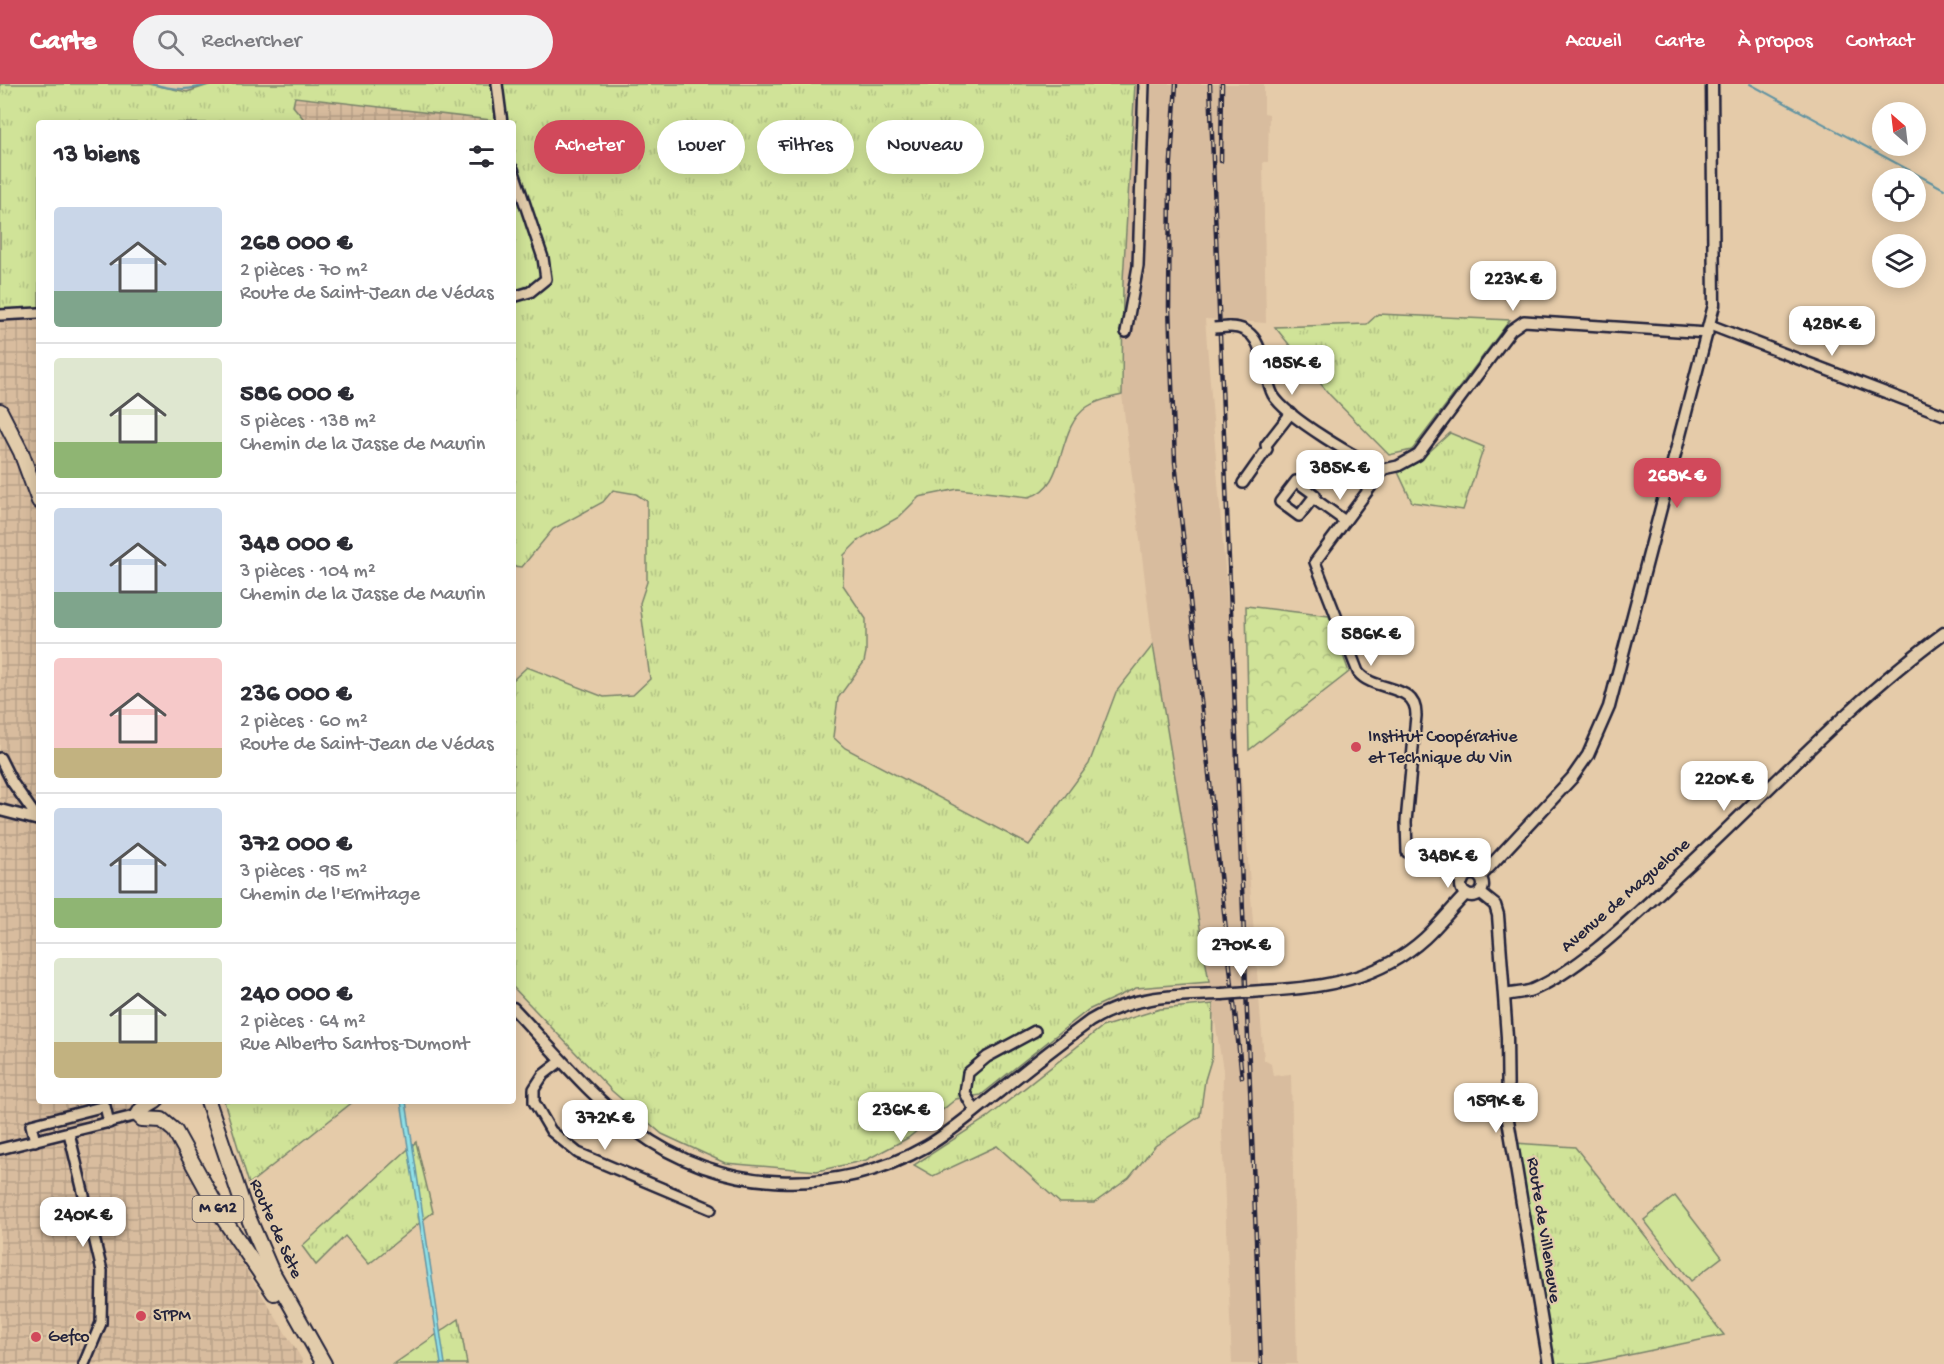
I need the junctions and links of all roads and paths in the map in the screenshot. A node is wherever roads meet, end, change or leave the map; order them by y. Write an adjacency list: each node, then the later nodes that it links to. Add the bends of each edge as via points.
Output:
1 (497, 84): 4 (street)
2 (1144, 84): 11 (street, via 1138,266)
3 (1712, 84): 10 (street, via 1716,284)
4 (502, 120)
5 (516, 178): 6 (street, via 543,258 546,279 530,292)
6 (516, 296)
7 (36, 313): 8 (street)
8 (0, 315)
9 (1214, 328): 13 (street, bridge, via 1245,331 1260,348 1271,390)
10 (1709, 329): 14 (street); 15 (street, via 1524,321 1511,330 1418,454); 25 (street, via 1598,735 1572,778)
11 (1126, 332)
12 (0, 411): 17 (main road)
13 (1291, 413): 15 (street, via 1361,459); 16 (street)
14 (1944, 415)
15 (1384, 469): 19 (street)
16 (1243, 483)
17 (36, 493)
18 (1313, 498): 19 (street)
19 (1345, 521): 26 (street, via 1319,555 1316,568 1358,672 1369,682 1403,692 1415,704 1407,852)
20 (1944, 633): 29 (street, Avenue de Maguelone, via 1851,711 1660,891 1579,961 1530,990)
21 (0, 758): 23 (street)
22 (0, 810): 24 (street)
23 (36, 815)
24 (36, 818)
25 (1480, 877): 26 (street, via 1470,875); 27 (street)
26 (1462, 881): 28 (street)
27 (1480, 893): 28 (street); 29 (street, Route de Villeneuve, via 1495,905 1498,915)
28 (1466, 894): 35 (street, bridge, via 1402,956 1330,985 1148,998 1111,1009 1089,1021)
29 (1505, 995): 45 (street, Route de Villeneuve, via 1508,1120)
30 (516, 1011): 32 (street)
31 (1035, 1031): 35 (street, via 987,1057 968,1073 965,1093)
32 (561, 1061): 35 (street, via 607,1107 664,1150 697,1165 748,1179 798,1183 863,1173 926,1147); 41 (street, via 543,1075 534,1089 534,1102 551,1131 578,1154)
33 (152, 1104): 36 (main road)
34 (209, 1104): 42 (main road, Route de Sète / M 612, via 243,1205)
35 (975, 1111)
36 (138, 1115): 37 (street); 42 (main road, M 612, via 142,1119 162,1120 175,1131 223,1218 284,1309)
37 (109, 1123): 38 (street); 39 (street, via 105,1106 31,1125)
38 (69, 1133): 39 (street); 43 (street, via 102,1271 101,1323)
39 (35, 1141): 40 (street)
40 (0, 1149)
41 (711, 1209)
42 (294, 1313): 44 (main road, Route de Sète / M 612)
43 (84, 1364)
44 (324, 1364)
45 (1549, 1364)

